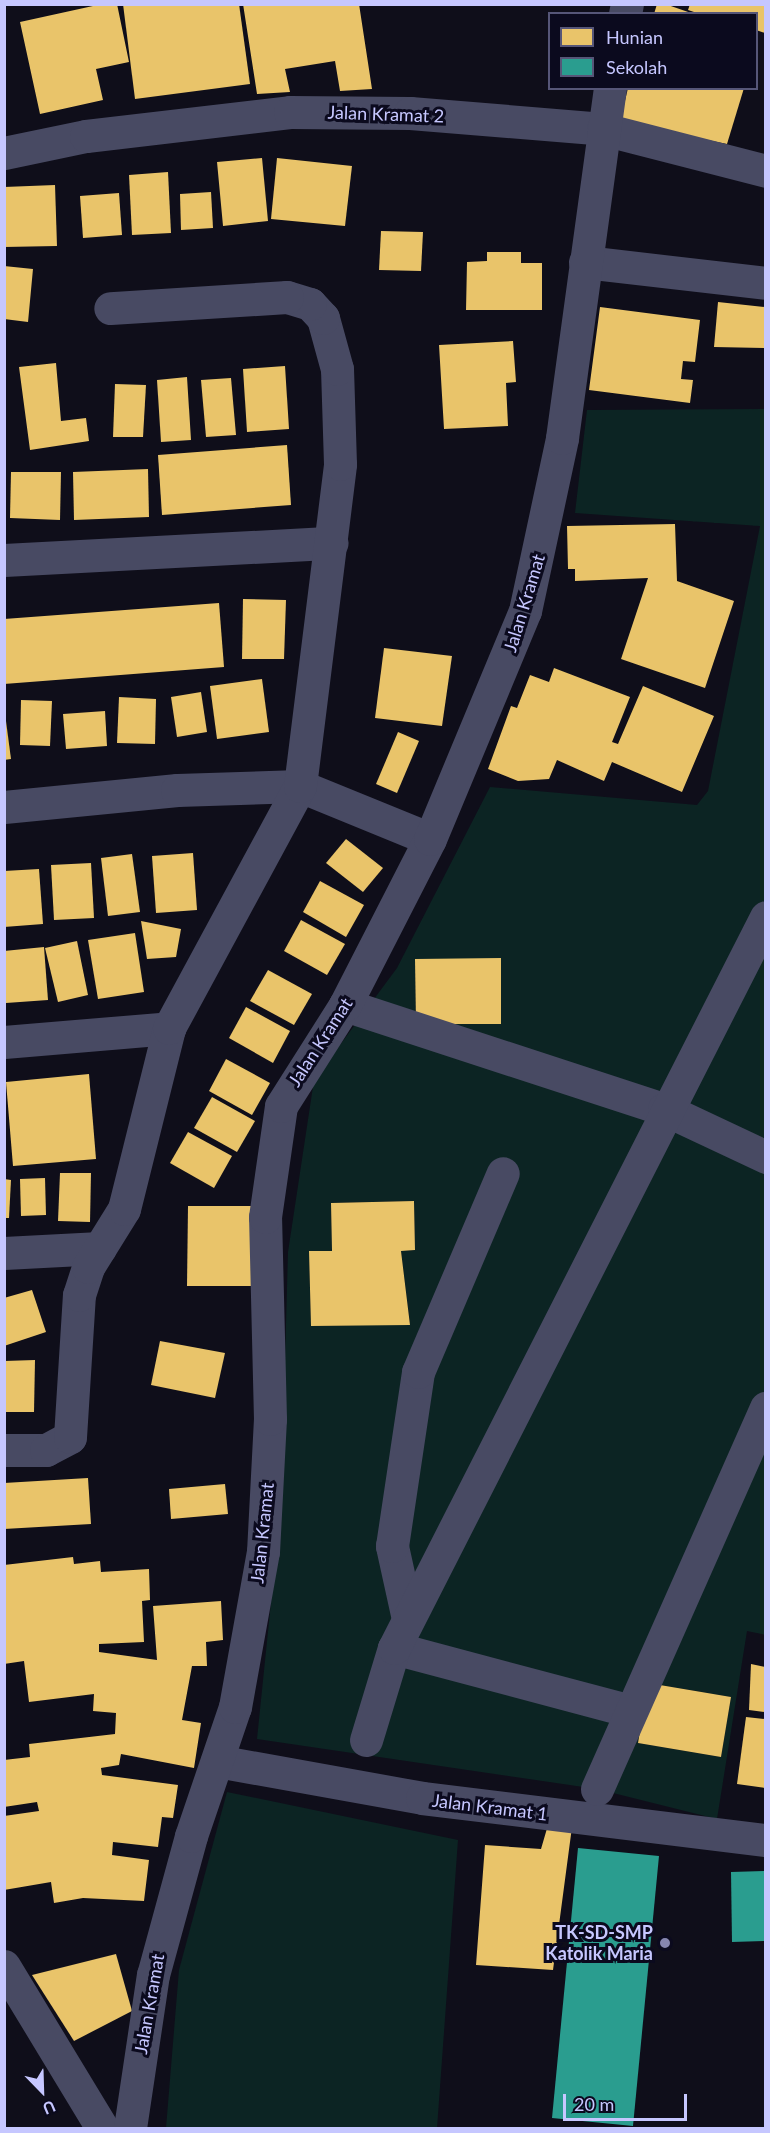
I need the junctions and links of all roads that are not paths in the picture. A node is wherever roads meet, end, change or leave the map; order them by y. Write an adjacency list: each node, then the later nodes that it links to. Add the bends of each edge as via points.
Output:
1 (610, 90): 2 (street, Jalan Kramat)
2 (603, 129): 3 (street, Jalan Kramat 2, via 410,113 290,112 86,136); 4 (street, Jalan Kramat 2); 5 (street, Jalan Kramat)
3 (4, 153)
4 (765, 171)
5 (585, 262): 6 (street); 12 (street, Jalan Kramat, via 560,450 525,611)
6 (765, 283)
7 (110, 308): 8 (street, via 287,297 316,311 330,338 341,404)
8 (332, 543): 9 (street); 10 (street)
9 (4, 560)
10 (300, 786): 11 (street, via 177,790); 12 (street); 15 (street)
11 (4, 807)
12 (430, 839): 14 (street, Jalan Kramat)
13 (765, 918): 17 (street)
14 (345, 1005): 17 (street); 27 (street, Jalan Kramat, via 290,1085 276,1127 265,1217 270,1419 263,1552 242,1678)
15 (169, 1028): 16 (street); 20 (street, via 134,1181 124,1209)
16 (4, 1042)
17 (664, 1109): 18 (street); 24 (street)
18 (765, 1157)
19 (503, 1173): 24 (street, via 418,1372 392,1546)
20 (100, 1248): 21 (street); 23 (street, via 85,1276 75,1320 70,1437 46,1450)
21 (4, 1253)
22 (765, 1407): 25 (street)
23 (4, 1450)
24 (401, 1634): 25 (street); 26 (street)
25 (630, 1710): 28 (street)
26 (366, 1740)
27 (217, 1761): 29 (street, Jalan Kramat 1, via 695,1844); 32 (street, Jalan Kramat, via 163,1929)
28 (597, 1789)
29 (765, 1840)
30 (4, 1966): 31 (street)
31 (102, 2128)
32 (130, 2128)

